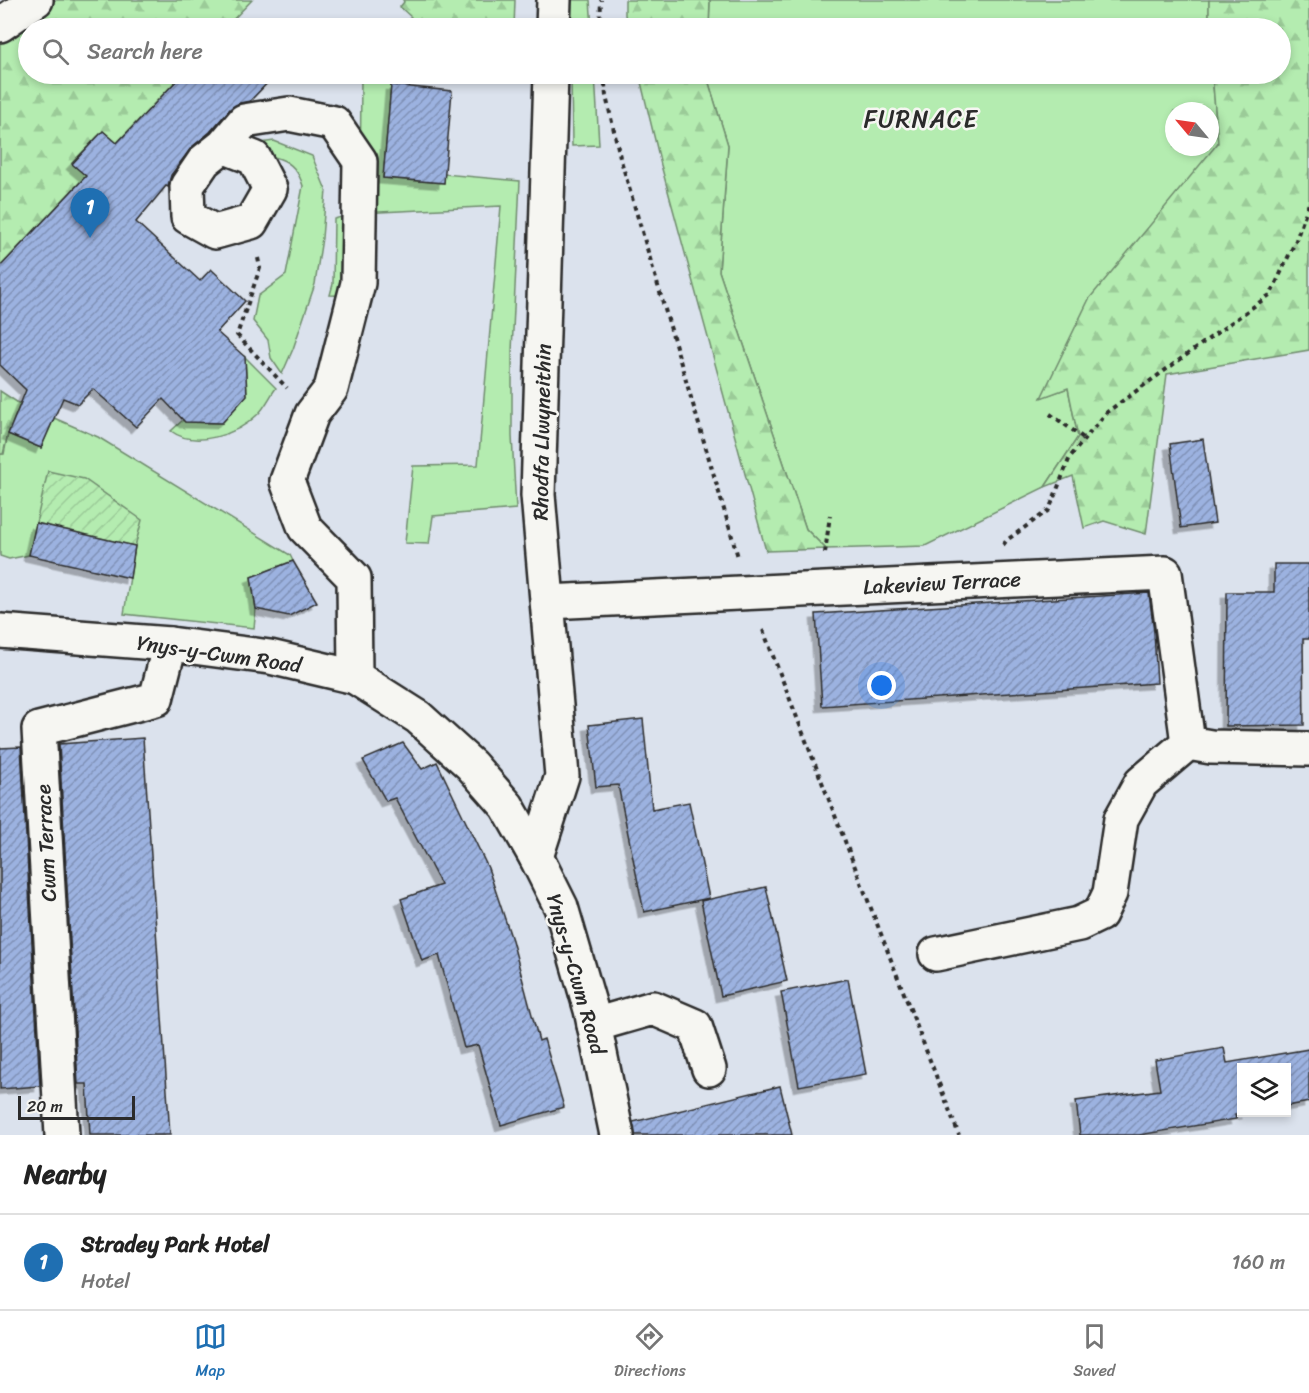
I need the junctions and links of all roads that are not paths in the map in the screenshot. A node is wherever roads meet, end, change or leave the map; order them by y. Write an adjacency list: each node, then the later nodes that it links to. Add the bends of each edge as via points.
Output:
1 (36, 0): 4 (street)
2 (554, 0): 3 (street)
3 (553, 18)
4 (0, 25)
5 (551, 84): 7 (street, Rhodfa Llwyneithin, via 538,495)
6 (223, 146): 10 (street, via 244,121 289,114 334,123 360,161 358,283 331,389 312,414 287,481 305,528 354,578)
7 (548, 602): 11 (street, Lakeview Terrace, via 978,582 1056,566 1165,573); 13 (street, Rhodfa Llwyneithin, via 562,776)
8 (0, 631): 9 (street, Ynys-y-Cwm Road)
9 (170, 644): 10 (street, Ynys-y-Cwm Road, via 270,657); 17 (street, Cwm Terrace, via 156,699 39,729)
10 (355, 677): 13 (street, Ynys-y-Cwm Road, via 418,717 471,765 507,806)
11 (1188, 743): 12 (street); 14 (street, via 1141,783 1121,819 1110,893 1100,914 1079,924)
12 (1309, 749)
13 (536, 857): 15 (street, Ynys-y-Cwm Road, via 561,907)
14 (936, 954)
15 (594, 1025): 16 (street, via 653,1008 695,1026); 18 (street, Ynys-y-Cwm Road)
16 (709, 1069)
17 (62, 1135)
18 (616, 1135)

